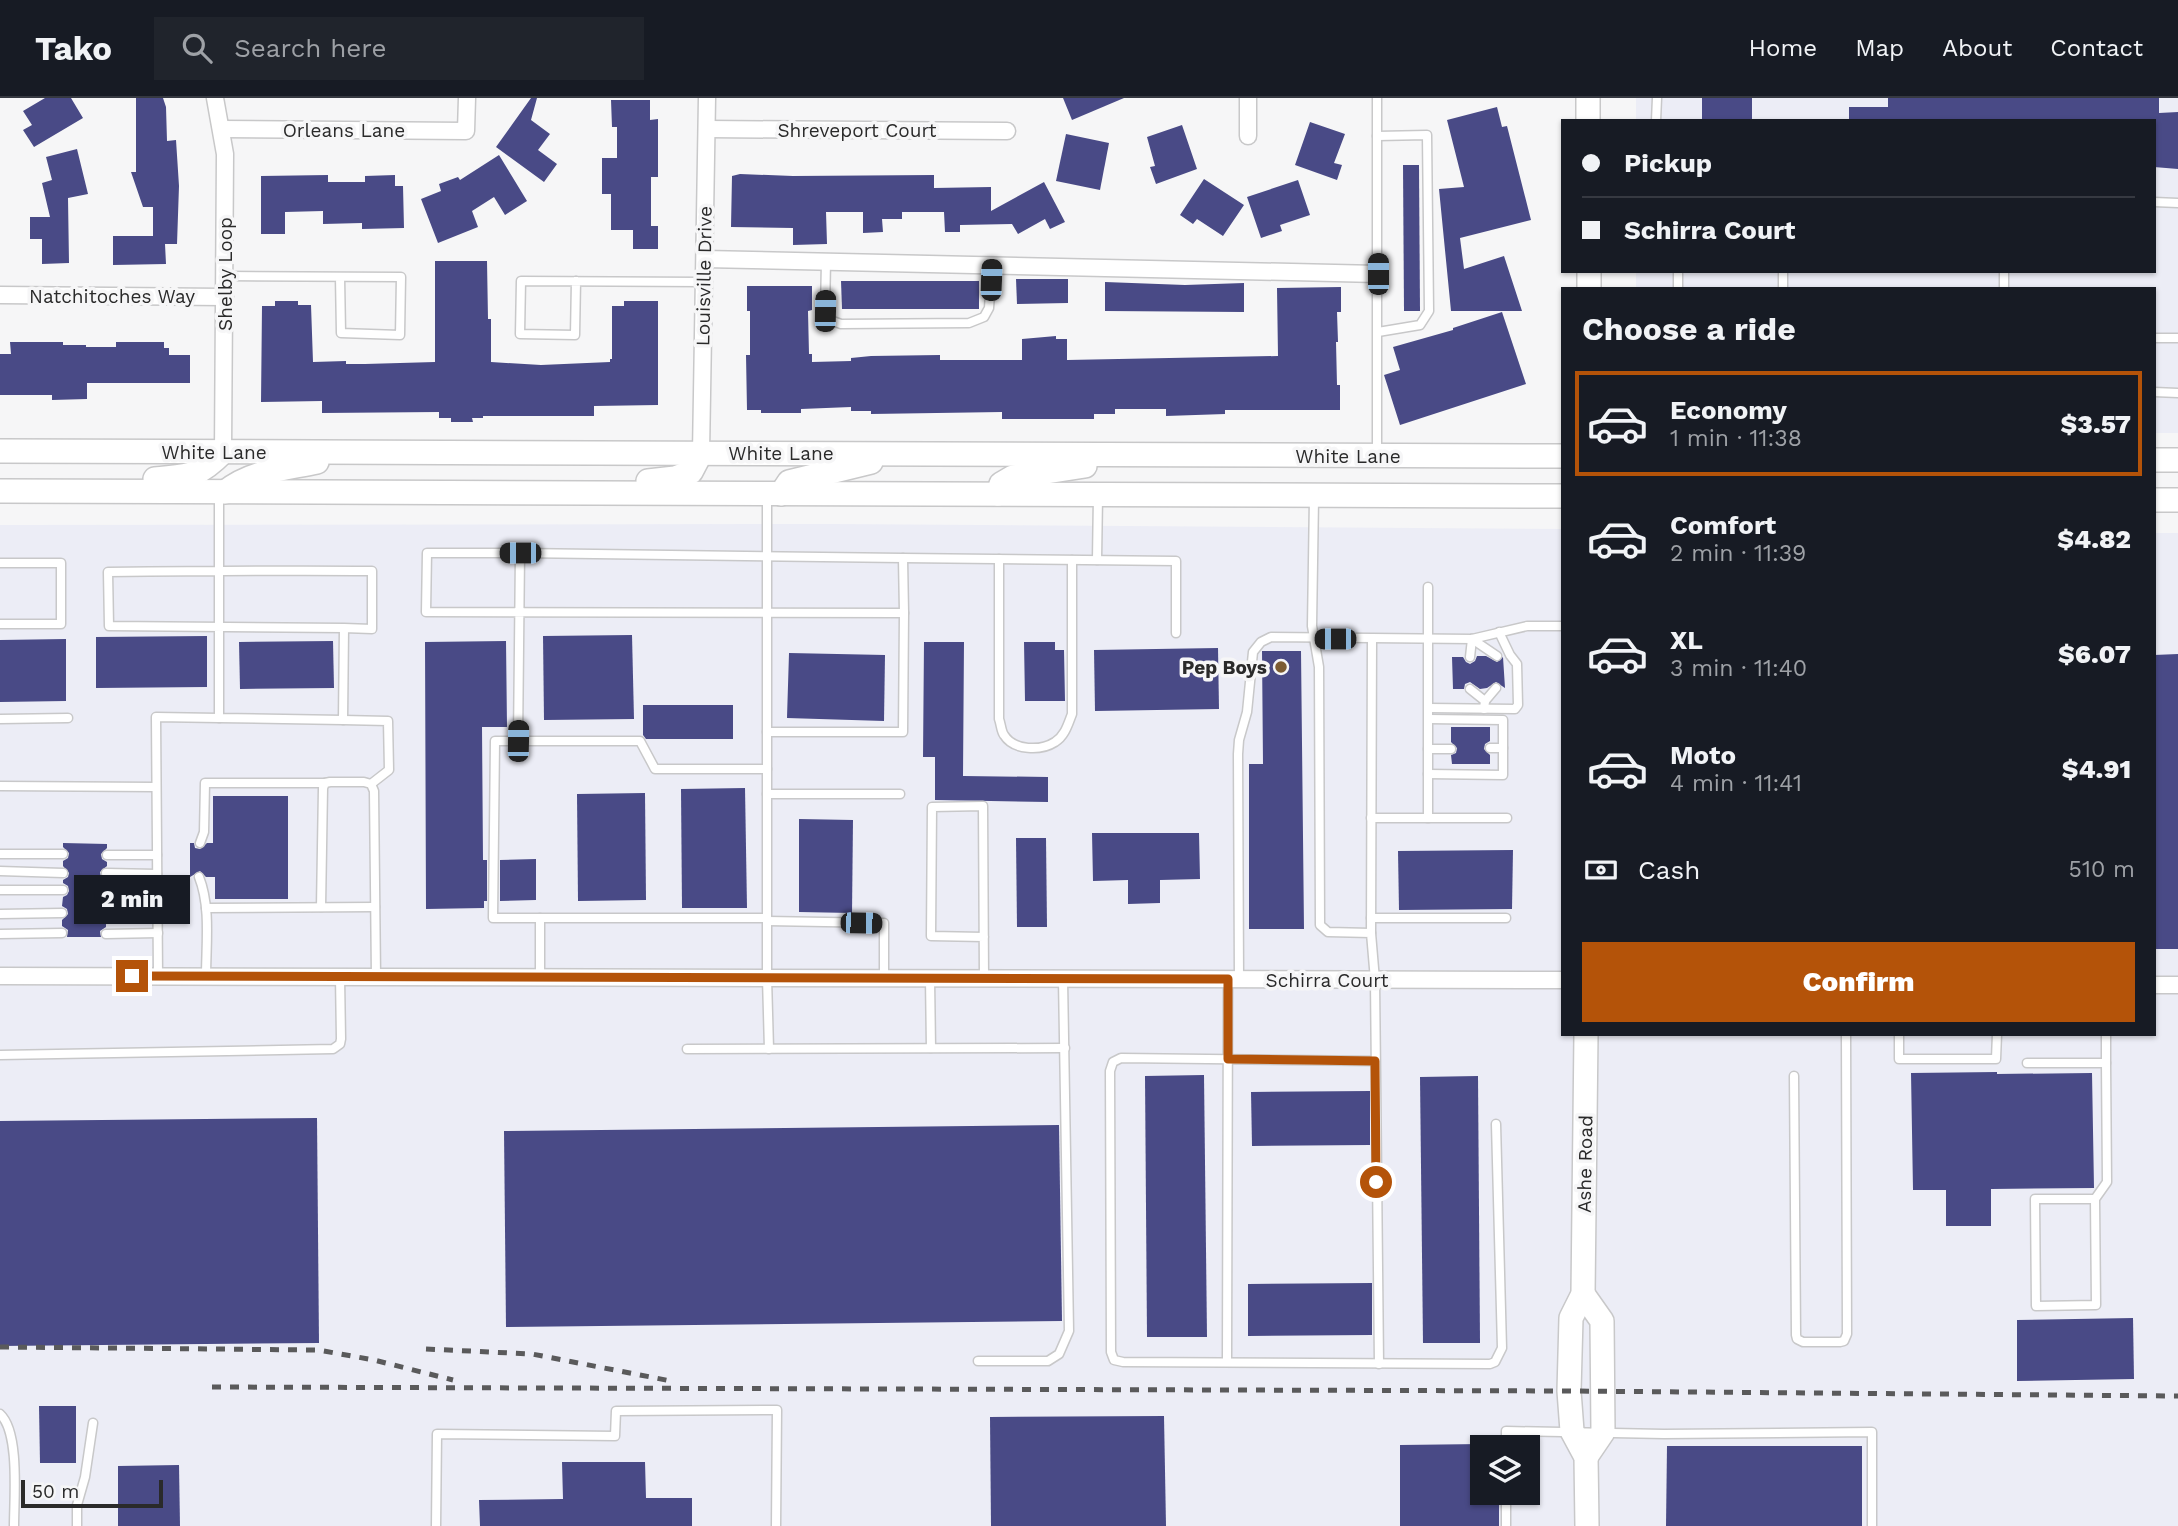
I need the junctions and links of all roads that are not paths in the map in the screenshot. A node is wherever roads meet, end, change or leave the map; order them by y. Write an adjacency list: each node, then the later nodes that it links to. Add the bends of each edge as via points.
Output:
1 (215, 98): 11 (street, Shelby Loop)
2 (467, 98): 11 (street, Orleans Lane, via 466,131)
3 (707, 98): 10 (street, Louisville Drive)
4 (1248, 98): 13 (street)
5 (1377, 98): 14 (lane)
6 (1588, 98): 8 (main road)
7 (1657, 98): 9 (lane)
8 (1588, 119)
9 (1656, 119)
10 (707, 128): 12 (street, Shreveport Court); 17 (street, Louisville Drive)
11 (222, 130): 21 (street, Shelby Loop)
12 (1007, 131)
13 (1248, 136)
14 (1377, 136): 20 (lane); 27 (lane, via 1427,135 1429,311 1420,326)
15 (2156, 202): 16 (lane)
16 (2178, 203)
17 (705, 259): 18 (street); 24 (street, Louisville Drive)
18 (826, 261): 19 (street); 19 (lane, via 825,311 830,320 841,324 977,320 989,308)
19 (992, 265): 20 (street)
20 (1378, 274): 27 (lane)
21 (225, 276): 22 (lane); 26 (street, Shelby Loop)
22 (340, 277): 22 (lane, via 401,277 400,335 341,333)
23 (576, 281): 23 (lane, via 521,281 520,334 575,335); 24 (lane)
24 (705, 282): 35 (street, Louisville Drive)
25 (0, 295): 26 (street, Natchitoches Way)
26 (225, 297): 33 (street, Shelby Loop)
27 (1378, 332): 38 (lane)
28 (2156, 338): 29 (lane)
29 (2178, 338)
30 (2156, 392): 31 (lane)
31 (2178, 393)
32 (0, 451): 33 (main road, White Lane)
33 (223, 452): 34 (main road, White Lane); 41 (main road, via 206,469 191,475)
34 (368, 452): 35 (main road, White Lane); 42 (main road, via 251,475)
35 (701, 453): 36 (main road, White Lane); 43 (main road, via 691,472 675,478)
36 (908, 454): 37 (main road, White Lane); 44 (main road, via 789,482)
37 (1158, 454): 38 (main road, White Lane); 45 (main road, via 1013,477 1001,484)
38 (1377, 456): 39 (main road, White Lane)
39 (1561, 456)
40 (0, 491): 41 (main road, White Lane)
41 (55, 491): 42 (main road, White Lane)
42 (222, 492): 43 (main road, White Lane); 58 (lane)
43 (540, 493): 44 (main road, White Lane)
44 (774, 494): 45 (main road, White Lane); 52 (lane)
45 (998, 494): 46 (main road, White Lane)
46 (1098, 495): 47 (main road, White Lane); 56 (lane)
47 (1314, 495): 48 (main road, White Lane); 69 (lane, via 1312,626)
48 (1561, 496)
49 (2156, 500): 50 (main road)
50 (2178, 500)
51 (520, 553): 52 (lane); 60 (lane); 60 (lane, via 427,553 426,611)
52 (767, 556): 53 (lane); 61 (lane)
53 (903, 558): 54 (lane); 62 (lane)
54 (999, 559): 55 (lane); 55 (lane, via 999,719 1003,735 1011,743 1029,748 1055,742 1065,733 1072,714)
55 (1072, 560): 56 (lane)
56 (1097, 560): 68 (lane, via 1176,561)
57 (0, 563): 63 (lane, via 61,563 61,624)
58 (219, 570): 65 (lane); 65 (lane, via 108,572 109,626); 66 (lane, via 372,570 372,629)
59 (1428, 587): 71 (lane)
60 (520, 611): 61 (lane); 87 (lane)
61 (767, 612): 62 (lane); 86 (lane)
62 (904, 613): 86 (lane, via 902,732)
63 (0, 624)
64 (1561, 626): 67 (lane)
65 (219, 627): 66 (lane); 82 (lane)
66 (344, 628): 85 (lane)
67 (1499, 632): 72 (lane); 79 (lane, via 1517,664 1518,705 1515,709)
68 (1176, 633)
69 (1316, 639): 70 (lane); 130 (lane, via 1320,925 1328,932); 145 (lane, via 1271,638 1253,652 1238,754)
70 (1372, 639): 71 (lane); 100 (lane)
71 (1429, 639): 72 (lane); 80 (lane)
72 (1472, 639): 73 (lane); 74 (lane); 75 (lane)
73 (1485, 656)
74 (1497, 656)
75 (1470, 657)
76 (1485, 688): 79 (lane)
77 (1496, 688): 79 (lane)
78 (1470, 689): 79 (lane)
79 (1485, 705): 80 (lane)
80 (1429, 708): 84 (lane)
81 (68, 718): 83 (lane)
82 (219, 718): 85 (lane); 97 (lane, via 156,717)
83 (0, 719)
84 (1429, 719): 89 (lane, via 1503,720); 90 (lane)
85 (344, 720): 95 (lane, via 388,721 389,770)
86 (767, 733): 92 (lane)
87 (518, 741): 92 (lane, via 640,741 654,769); 126 (lane, via 495,741 493,919)
88 (1490, 748): 89 (lane)
89 (1503, 748): 93 (lane, via 1503,775)
90 (1428, 749): 91 (lane); 93 (lane)
91 (1451, 749)
92 (767, 769): 98 (lane)
93 (1428, 774): 101 (lane)
94 (325, 783): 95 (lane); 103 (lane, via 205,783); 117 (lane)
95 (371, 784): 118 (lane)
96 (0, 786): 97 (lane)
97 (156, 787): 107 (lane)
98 (767, 794): 99 (lane); 127 (lane)
99 (900, 794)
100 (1371, 818): 101 (lane); 124 (lane)
101 (1428, 818): 102 (lane)
102 (1507, 818)
103 (204, 842)
104 (0, 854): 105 (lane)
105 (63, 854)
106 (107, 855): 107 (lane)
107 (157, 855): 111 (lane)
108 (0, 871): 109 (lane)
109 (63, 873)
110 (106, 873): 111 (lane)
111 (158, 874): 116 (lane)
112 (204, 877): 119 (lane)
113 (0, 890): 114 (lane)
114 (63, 890)
115 (106, 891): 116 (lane)
116 (158, 892): 123 (lane)
117 (321, 907): 118 (lane); 119 (lane)
118 (375, 907): 138 (lane)
119 (206, 908): 136 (lane)
120 (0, 914): 121 (lane)
121 (62, 914)
122 (106, 914): 123 (lane)
123 (158, 914): 129 (lane)
124 (1371, 918): 125 (lane); 130 (lane)
125 (1506, 918)
126 (540, 919): 127 (lane); 139 (lane)
127 (767, 920): 140 (lane); 141 (lane, via 884,923)
128 (62, 933): 131 (lane)
129 (158, 933): 132 (lane); 135 (lane)
130 (1371, 933): 146 (lane)
131 (0, 934)
132 (106, 934)
133 (984, 937): 133 (lane, via 983,806 932,807 932,936); 143 (lane)
134 (0, 976): 135 (street, Schirra Court)
135 (158, 976): 136 (street, Schirra Court)
136 (206, 977): 137 (street, Schirra Court)
137 (340, 977): 138 (street, Schirra Court); 159 (lane, via 341,1039 333,1049)
138 (376, 977): 139 (street, Schirra Court)
139 (540, 977): 140 (street, Schirra Court)
140 (767, 978): 141 (street, Schirra Court); 158 (lane)
141 (884, 978): 142 (street, Schirra Court)
142 (930, 979): 143 (street, Schirra Court); 155 (lane)
143 (984, 979): 144 (street, Schirra Court)
144 (1063, 979): 145 (street, Schirra Court); 156 (lane)
145 (1234, 979): 146 (street, Schirra Court); 160 (lane)
146 (1375, 980): 147 (street, Schirra Court); 161 (lane)
147 (1561, 980)
148 (2156, 985): 149 (street)
149 (2178, 985)
150 (1586, 1036): 167 (main road, Ashe Road)
151 (1846, 1036): 164 (lane, via 1847,1334 1840,1342 1803,1342 1796,1335)
152 (1899, 1036): 153 (lane, via 1899,1059 1996,1059)
153 (1997, 1036)
154 (2106, 1036): 163 (lane)
155 (932, 1048): 156 (lane); 158 (lane)
156 (1065, 1048): 168 (lane, via 1066,1340 1059,1354 1048,1361)
157 (687, 1049): 158 (lane)
158 (769, 1049)
159 (0, 1055)
160 (1228, 1059): 161 (lane); 169 (lane); 169 (lane, via 1121,1058 1113,1062 1110,1071 1111,1357 1118,1362)
161 (1375, 1061): 170 (lane)
162 (2027, 1063): 163 (lane)
163 (2106, 1063): 166 (lane, via 2106,1182)
164 (1794, 1076)
165 (1496, 1124): 170 (lane, via 1500,1356 1490,1364)
166 (2095, 1199): 166 (lane, via 2096,1305 2036,1306 2035,1199)
167 (1583, 1294): 173 (main road, Ashe Road, via 1570,1318); 174 (main road, via 1602,1321)
168 (978, 1362)
169 (1227, 1362): 170 (lane)
170 (1379, 1364)
171 (0, 1414): 178 (lane, via 10,1428)
172 (93, 1423): 179 (lane)
173 (1572, 1432): 174 (lane); 175 (lane, via 1506,1431); 176 (main road, Ashe Road)
174 (1602, 1432): 176 (main road); 184 (lane, via 1872,1432)
175 (1506, 1435)
176 (1586, 1457): 183 (main road, Ashe Road)
177 (1506, 1505): 182 (lane)
178 (14, 1526)
179 (77, 1526)
180 (436, 1526): 181 (lane, via 437,1434 615,1437 616,1411 777,1410)
181 (776, 1526)
182 (1507, 1526)
183 (1587, 1526)
184 (1872, 1526)

